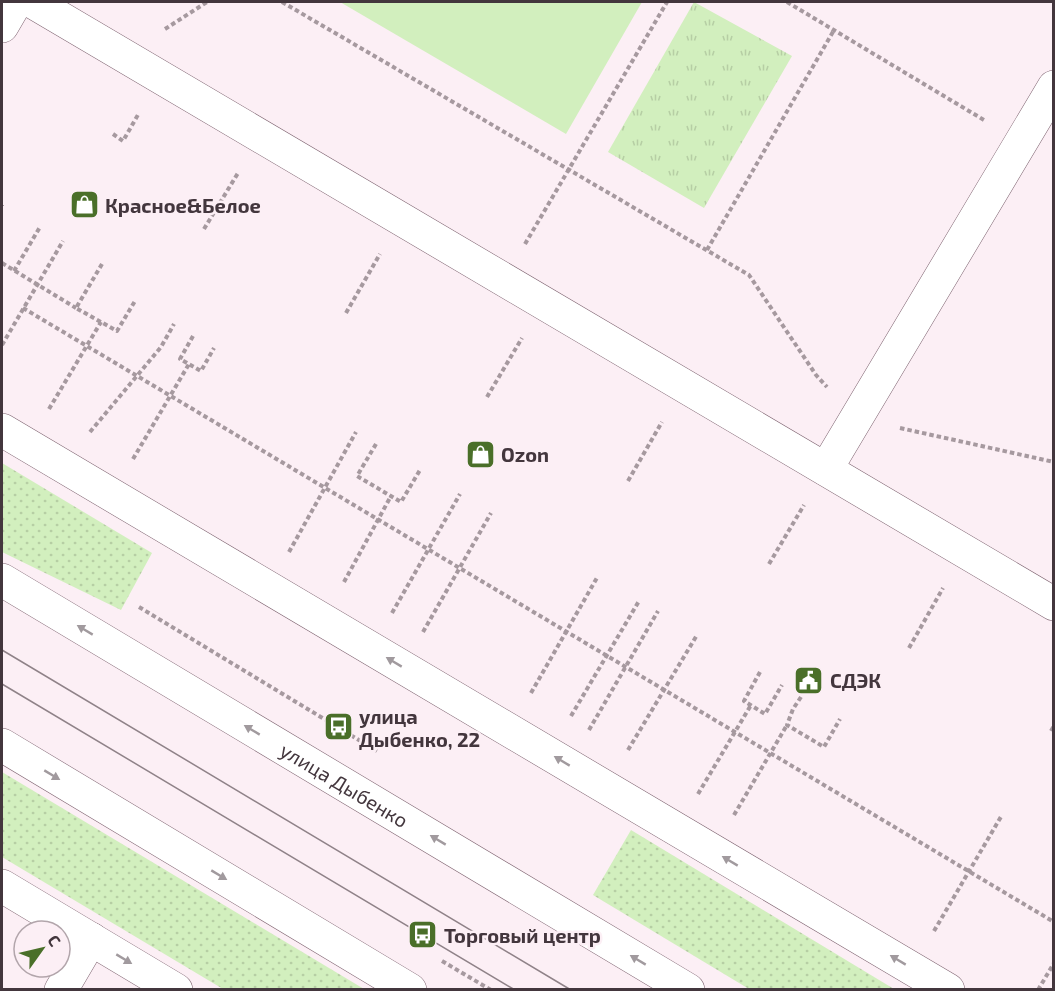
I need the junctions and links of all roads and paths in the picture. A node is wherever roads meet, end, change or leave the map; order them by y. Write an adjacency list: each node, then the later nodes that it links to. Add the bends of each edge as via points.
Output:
1 (16, 2): 6 (street)
2 (33, 2): 9 (street)
3 (282, 2): 11 (path)
4 (668, 2): 11 (path)
5 (787, 2): 7 (path)
6 (2, 26)
7 (834, 30): 10 (path); 16 (path)
8 (1053, 87): 10 (street)
9 (260, 136): 12 (street); 14 (path)
10 (1021, 142): 39 (street)
11 (569, 169): 16 (path); 20 (path)
12 (400, 218): 20 (street); 26 (path)
13 (40, 227): 19 (path)
14 (204, 229)
15 (63, 241): 21 (path)
16 (707, 250): 39 (path, via 749,275 816,375)
17 (2, 263): 19 (path)
18 (102, 264): 25 (path)
19 (14, 271): 21 (path)
20 (504, 279): 23 (street)
21 (37, 285): 24 (path); 25 (path)
22 (135, 301): 27 (path, via 117,331)
23 (543, 303): 35 (street); 37 (path)
24 (23, 308): 30 (path); 31 (path)
25 (76, 308): 27 (path)
26 (346, 313)
27 (101, 322): 31 (path)
28 (174, 324): 34 (path, via 161,347)
29 (194, 336): 33 (path, via 180,359)
30 (2, 345)
31 (86, 346): 34 (path); 38 (path)
32 (214, 348): 33 (path, via 201,371)
33 (189, 364): 36 (path)
34 (136, 376): 36 (path); 42 (path)
35 (683, 385): 46 (street); 48 (path)
36 (170, 396): 45 (path); 49 (path)
37 (487, 397)
38 (46, 415)
39 (855, 418): 44 (path); 46 (street)
40 (2, 430): 103 (street, one-way to 40)
41 (356, 432): 49 (path)
42 (85, 438)
43 (376, 444): 51 (path, via 357,476)
44 (1053, 462)
45 (130, 465)
46 (825, 469): 55 (street); 57 (path)
47 (420, 470): 51 (path, via 401,502)
48 (628, 481)
49 (325, 488): 53 (path); 56 (path)
50 (460, 494): 54 (path)
51 (391, 496): 53 (path)
52 (491, 513): 58 (path)
53 (378, 520): 54 (path); 61 (path)
54 (428, 550): 58 (path); 66 (path)
55 (964, 551): 63 (street); 70 (path)
56 (285, 558)
57 (770, 564)
58 (459, 569): 67 (path); 69 (path)
59 (598, 576): 67 (path)
60 (2, 580): 102 (street, улица Дыбенко, one-way to 60)
61 (339, 591)
62 (639, 601): 71 (path)
63 (1053, 604)
64 (139, 607): 87 (path)
65 (658, 612): 72 (path)
66 (388, 620)
67 (566, 632): 71 (path); 77 (path)
68 (697, 635): 75 (path)
69 (419, 638)
70 (909, 648)
71 (607, 656): 72 (path); 81 (path)
72 (626, 668): 75 (path); 85 (path)
73 (760, 672): 78 (path, via 744,701)
74 (782, 685): 78 (path, via 765,714)
75 (664, 690): 84 (path); 89 (path)
76 (801, 697): 80 (path)
77 (525, 702)
78 (751, 705): 84 (path)
79 (840, 719): 80 (path, via 824,747)
80 (787, 725): 88 (path)
81 (565, 726)
82 (1053, 726): 83 (path)
83 (1050, 731)
84 (734, 733): 88 (path); 90 (path)
85 (585, 738)
86 (2, 745): 101 (street, one-way to 101)
87 (378, 752)
88 (770, 754): 92 (path); 93 (path)
89 (622, 760)
90 (693, 802)
91 (1002, 815): 93 (path)
92 (729, 824)
93 (968, 872): 95 (path); 96 (path)
94 (2, 886): 97 (street)
95 (1053, 922)
96 (933, 932)
97 (91, 939): 99 (street); 100 (street, one-way to 100)
98 (1053, 963): 104 (path)
99 (61, 990)
100 (176, 990)
101 (410, 990)
102 (688, 990)
103 (948, 990)
104 (1038, 990)

